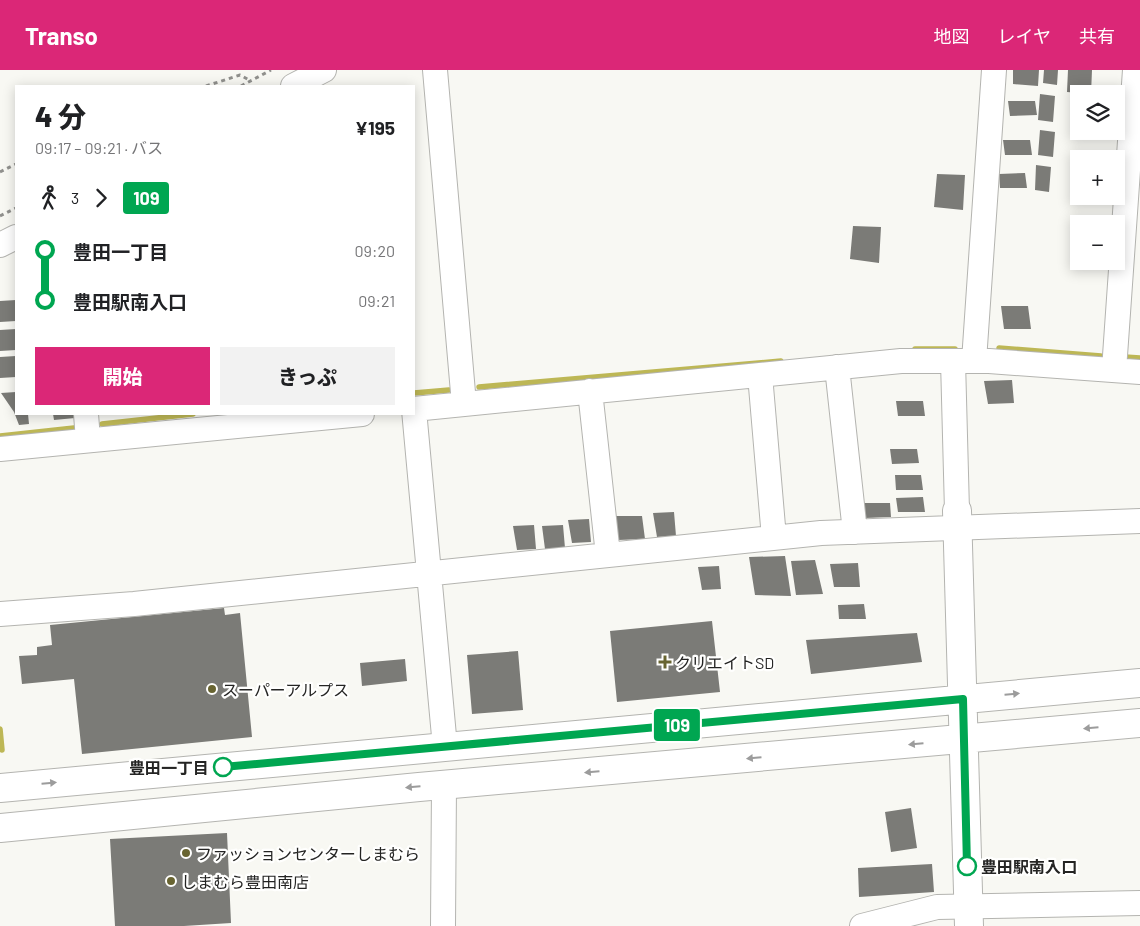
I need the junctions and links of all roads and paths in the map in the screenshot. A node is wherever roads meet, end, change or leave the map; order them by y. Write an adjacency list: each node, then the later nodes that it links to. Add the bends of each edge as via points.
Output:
1 (272, 70): 6 (path)
2 (435, 70): 23 (street)
3 (994, 70): 17 (street)
4 (1135, 70): 14 (street)
5 (320, 76): 9 (street)
6 (250, 81): 7 (path, via 240,75); 8 (path)
7 (209, 85)
8 (244, 85)
9 (296, 85)
10 (15, 164): 11 (path)
11 (0, 172)
12 (15, 208): 13 (path)
13 (0, 216)
14 (1133, 220): 19 (street)
15 (15, 238): 16 (street)
16 (0, 245)
17 (963, 361): 18 (street); 19 (street); 31 (street)
18 (837, 367): 21 (street); 33 (street)
19 (1114, 370): 20 (street)
20 (1140, 372)
21 (760, 375): 22 (street); 34 (street)
22 (590, 392): 23 (street); 35 (street)
23 (464, 404): 24 (street)
24 (415, 409)
25 (86, 415): 29 (street)
26 (335, 415): 28 (street)
27 (415, 415): 36 (street)
28 (218, 421): 29 (street)
29 (88, 440): 30 (street)
30 (0, 449)
31 (957, 520): 32 (street); 33 (street); 39 (street)
32 (1140, 521)
33 (855, 532): 34 (street)
34 (774, 538): 35 (street)
35 (608, 555): 36 (street)
36 (430, 574): 37 (street); 42 (street)
37 (0, 614)
38 (1140, 683): 39 (street, one-way to 38)
39 (963, 699): 41 (street); 42 (street)
40 (1140, 723): 41 (street, one-way to 41)
41 (965, 740): 43 (street, one-way to 43); 47 (street)
42 (444, 747): 44 (street, one-way to 42)
43 (444, 785): 45 (street, one-way to 45); 48 (street)
44 (0, 788)
45 (0, 828)
46 (1140, 903): 47 (street)
47 (968, 916): 49 (street, via 937,907)
48 (443, 926)
49 (862, 926)

